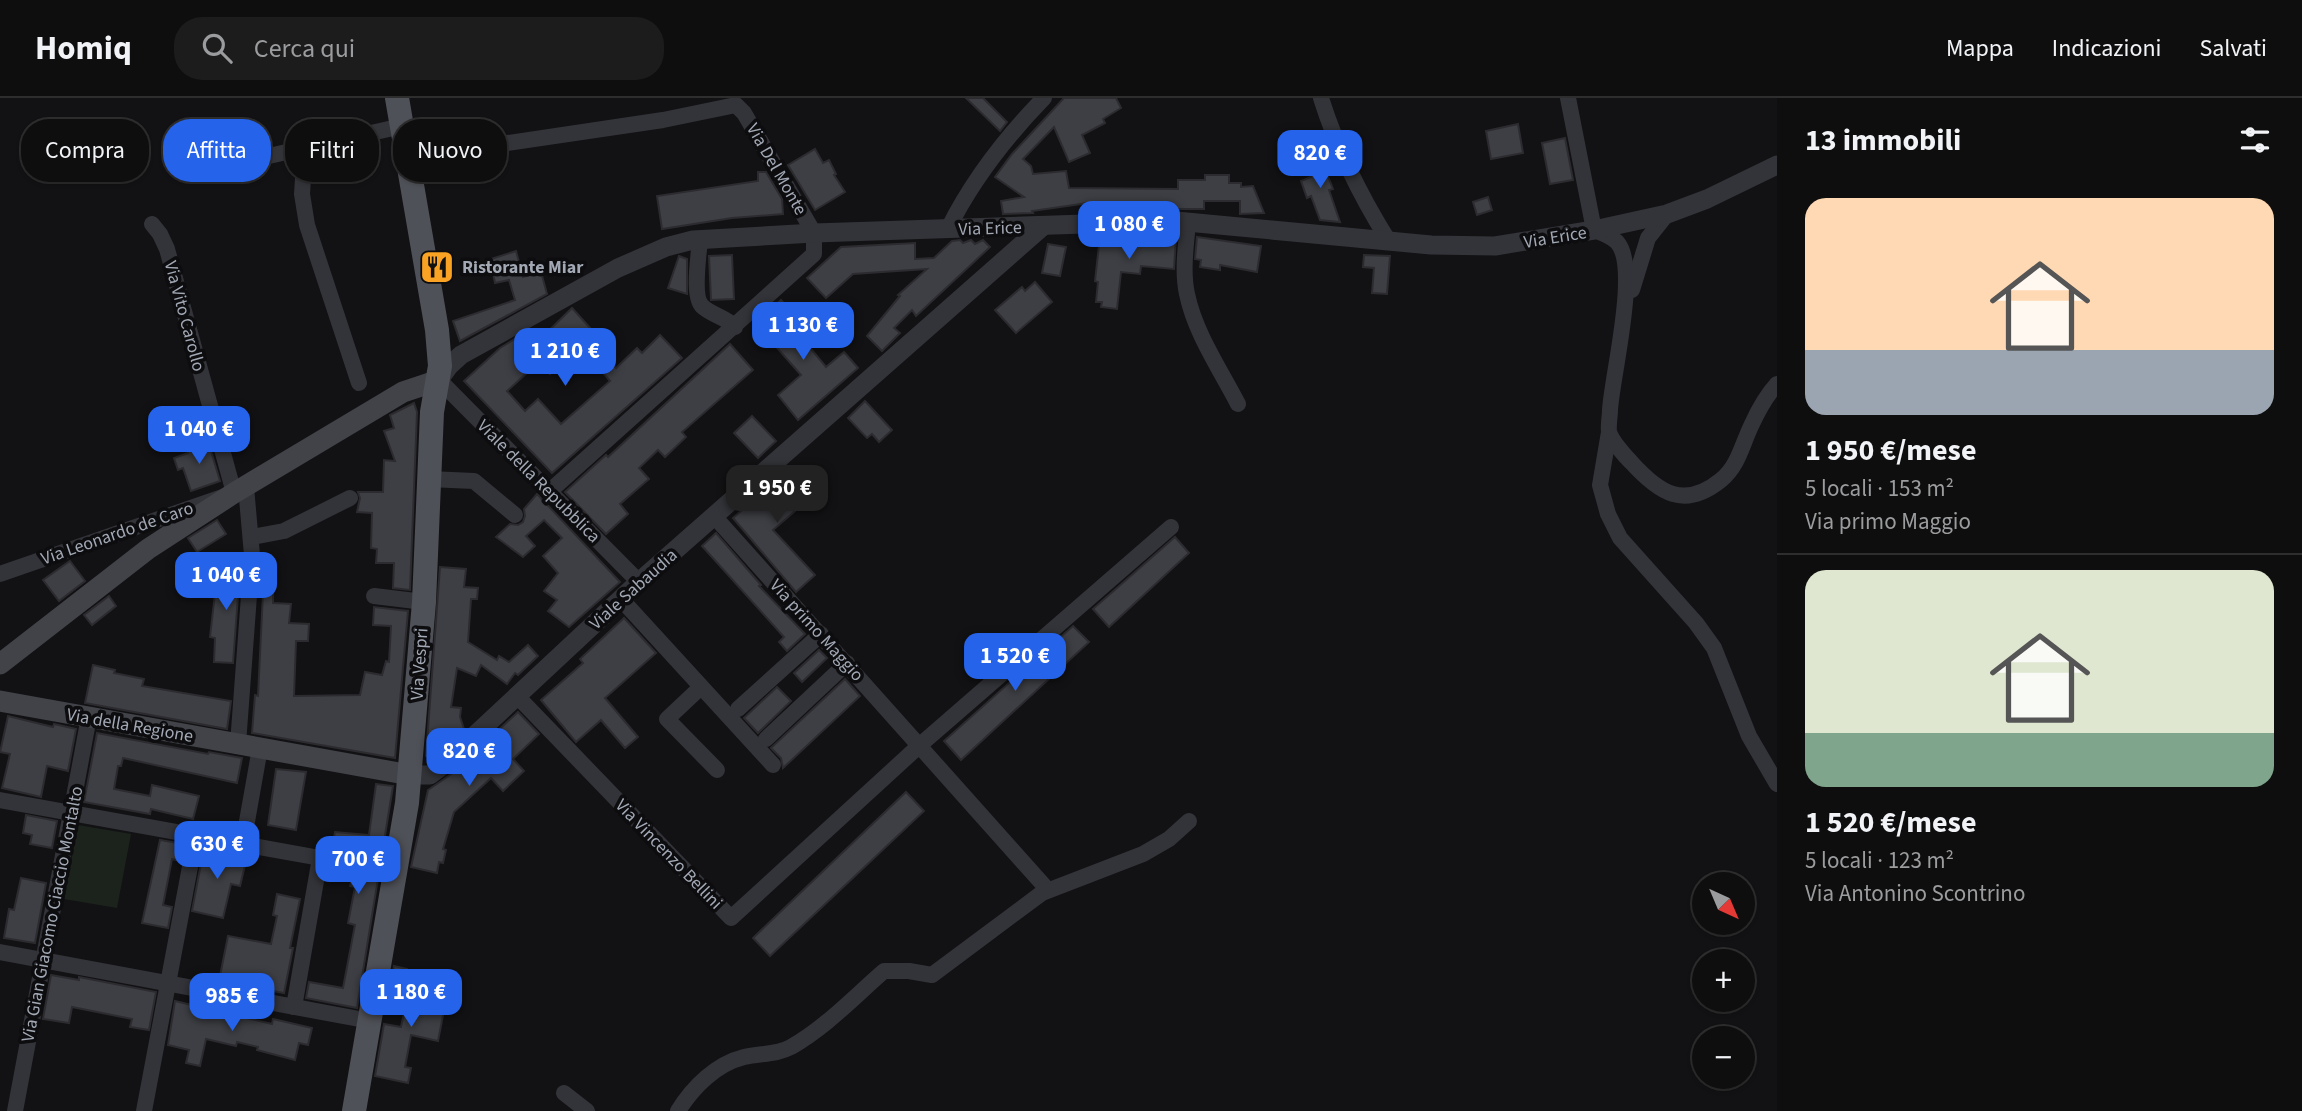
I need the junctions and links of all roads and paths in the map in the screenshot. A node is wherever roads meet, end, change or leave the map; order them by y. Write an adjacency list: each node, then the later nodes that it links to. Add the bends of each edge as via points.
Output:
1 (397, 98): 5 (main road, Via Vespri)
2 (1044, 98): 15 (street, via 988,161)
3 (1321, 98): 19 (street, via 1335,141)
4 (1568, 98): 16 (street)
5 (401, 119)
6 (507, 143): 17 (street, Via Del Monte, via 736,105)
7 (1777, 165): 10 (street, Via Erice)
8 (303, 182): 26 (street, via 307,225)
9 (412, 182): 24 (main road, Via Vespri)
10 (1667, 214): 13 (street, Via Erice); 20 (street)
11 (1188, 222): 14 (street, Via Erice); 19 (street, Via Erice); 28 (street, via 1186,293 1197,326)
12 (152, 224): 33 (street, Via Vito Carollo, via 167,249)
13 (1627, 224): 16 (street, Via Erice); 20 (street, via 1637,232); 21 (street)
14 (1043, 226): 15 (street, Via Erice); 37 (street, Viale Sabaudia)
15 (947, 229): 17 (street, Via Erice)
16 (1594, 230): 19 (street, Via Erice, via 1495,246); 21 (street, via 1610,236)
17 (814, 233): 18 (street, Via Erice); 23 (street, via 814,254)
18 (700, 239): 23 (street, via 696,297); 24 (street, Via Erice, via 666,247 618,268)
19 (1388, 240)
20 (1642, 252): 22 (street)
21 (1624, 256): 22 (street)
22 (1623, 316): 29 (street)
23 (735, 327): 34 (street)
24 (450, 350): 25 (main road, Via Vespri)
25 (439, 380): 32 (main road, Via Vespri, via 432,412); 33 (main road, via 403,392); 34 (street, Viale della Repubblica)
26 (359, 383)
27 (1777, 384): 30 (street, via 1751,425 1737,462 1700,494 1677,496 1650,483)
28 (1238, 404)
29 (1609, 432): 30 (street); 31 (street)
30 (1626, 457): 31 (street)
31 (1601, 472): 60 (street, via 1608,514 1620,538 1714,648 1749,736)
32 (429, 479): 36 (street, via 474,481); 44 (main road, Via Vespri)
33 (240, 490): 39 (street, Via Vito Carollo); 40 (street, Via Leonardo de Caro); 47 (main road, via 148,549)
34 (550, 491): 41 (street, Viale della Repubblica)
35 (350, 498): 39 (street, via 284,531)
36 (515, 515)
37 (714, 516): 41 (street, Viale Sabaudia); 45 (street, Via primo Maggio)
38 (1171, 527): 55 (street)
39 (252, 537): 54 (street, Via Vito Carollo)
40 (0, 574)
41 (639, 582): 43 (street, Viale Sabaudia)
42 (374, 596): 44 (street)
43 (621, 599): 48 (street); 49 (street, Viale Sabaudia)
44 (424, 602): 59 (main road, Via Vespri)
45 (821, 634): 46 (street, Via primo Maggio); 51 (street)
46 (847, 663): 53 (street); 55 (street, Via primo Maggio)
47 (0, 664)
48 (701, 687): 57 (street); 58 (street, via 667,719)
49 (516, 695): 55 (street, Via Vincenzo Bellini, via 731,918); 59 (street, Viale Sabaudia, via 442,766 430,775)
50 (0, 703): 52 (main road, Via della Regione)
51 (738, 709)
52 (89, 717): 54 (main road, Via della Regione); 62 (street, Via Gian Giacomo Ciaccio Montalto)
53 (766, 739)
54 (238, 744): 56 (main road, Via della Regione)
55 (920, 745): 66 (street, Via primo Maggio)
56 (260, 748): 59 (main road, Via della Regione); 65 (street)
57 (774, 765)
58 (717, 770)
59 (410, 775): 71 (main road, Via Vespri)
60 (1777, 785)
61 (0, 800): 62 (street)
62 (71, 813): 64 (street); 68 (street, Via Gian Giacomo Ciaccio Montalto)
63 (1189, 821): 66 (street, via 1143,854)
64 (196, 835): 65 (street); 69 (street)
65 (243, 844): 70 (street, via 320,858)
66 (1048, 890): 77 (street, via 932,975 884,971 844,1009 790,1048 727,1063 691,1090)
67 (0, 952): 68 (street)
68 (43, 960): 69 (street); 73 (street, Via Gian Giacomo Ciaccio Montalto)
69 (168, 983): 70 (street); 74 (street)
70 (295, 1007): 71 (street)
71 (370, 1021): 75 (main road, Via Vespri)
72 (564, 1093): 76 (street)
73 (15, 1111)
74 (144, 1111)
75 (354, 1111)
76 (587, 1111)
77 (678, 1111)

